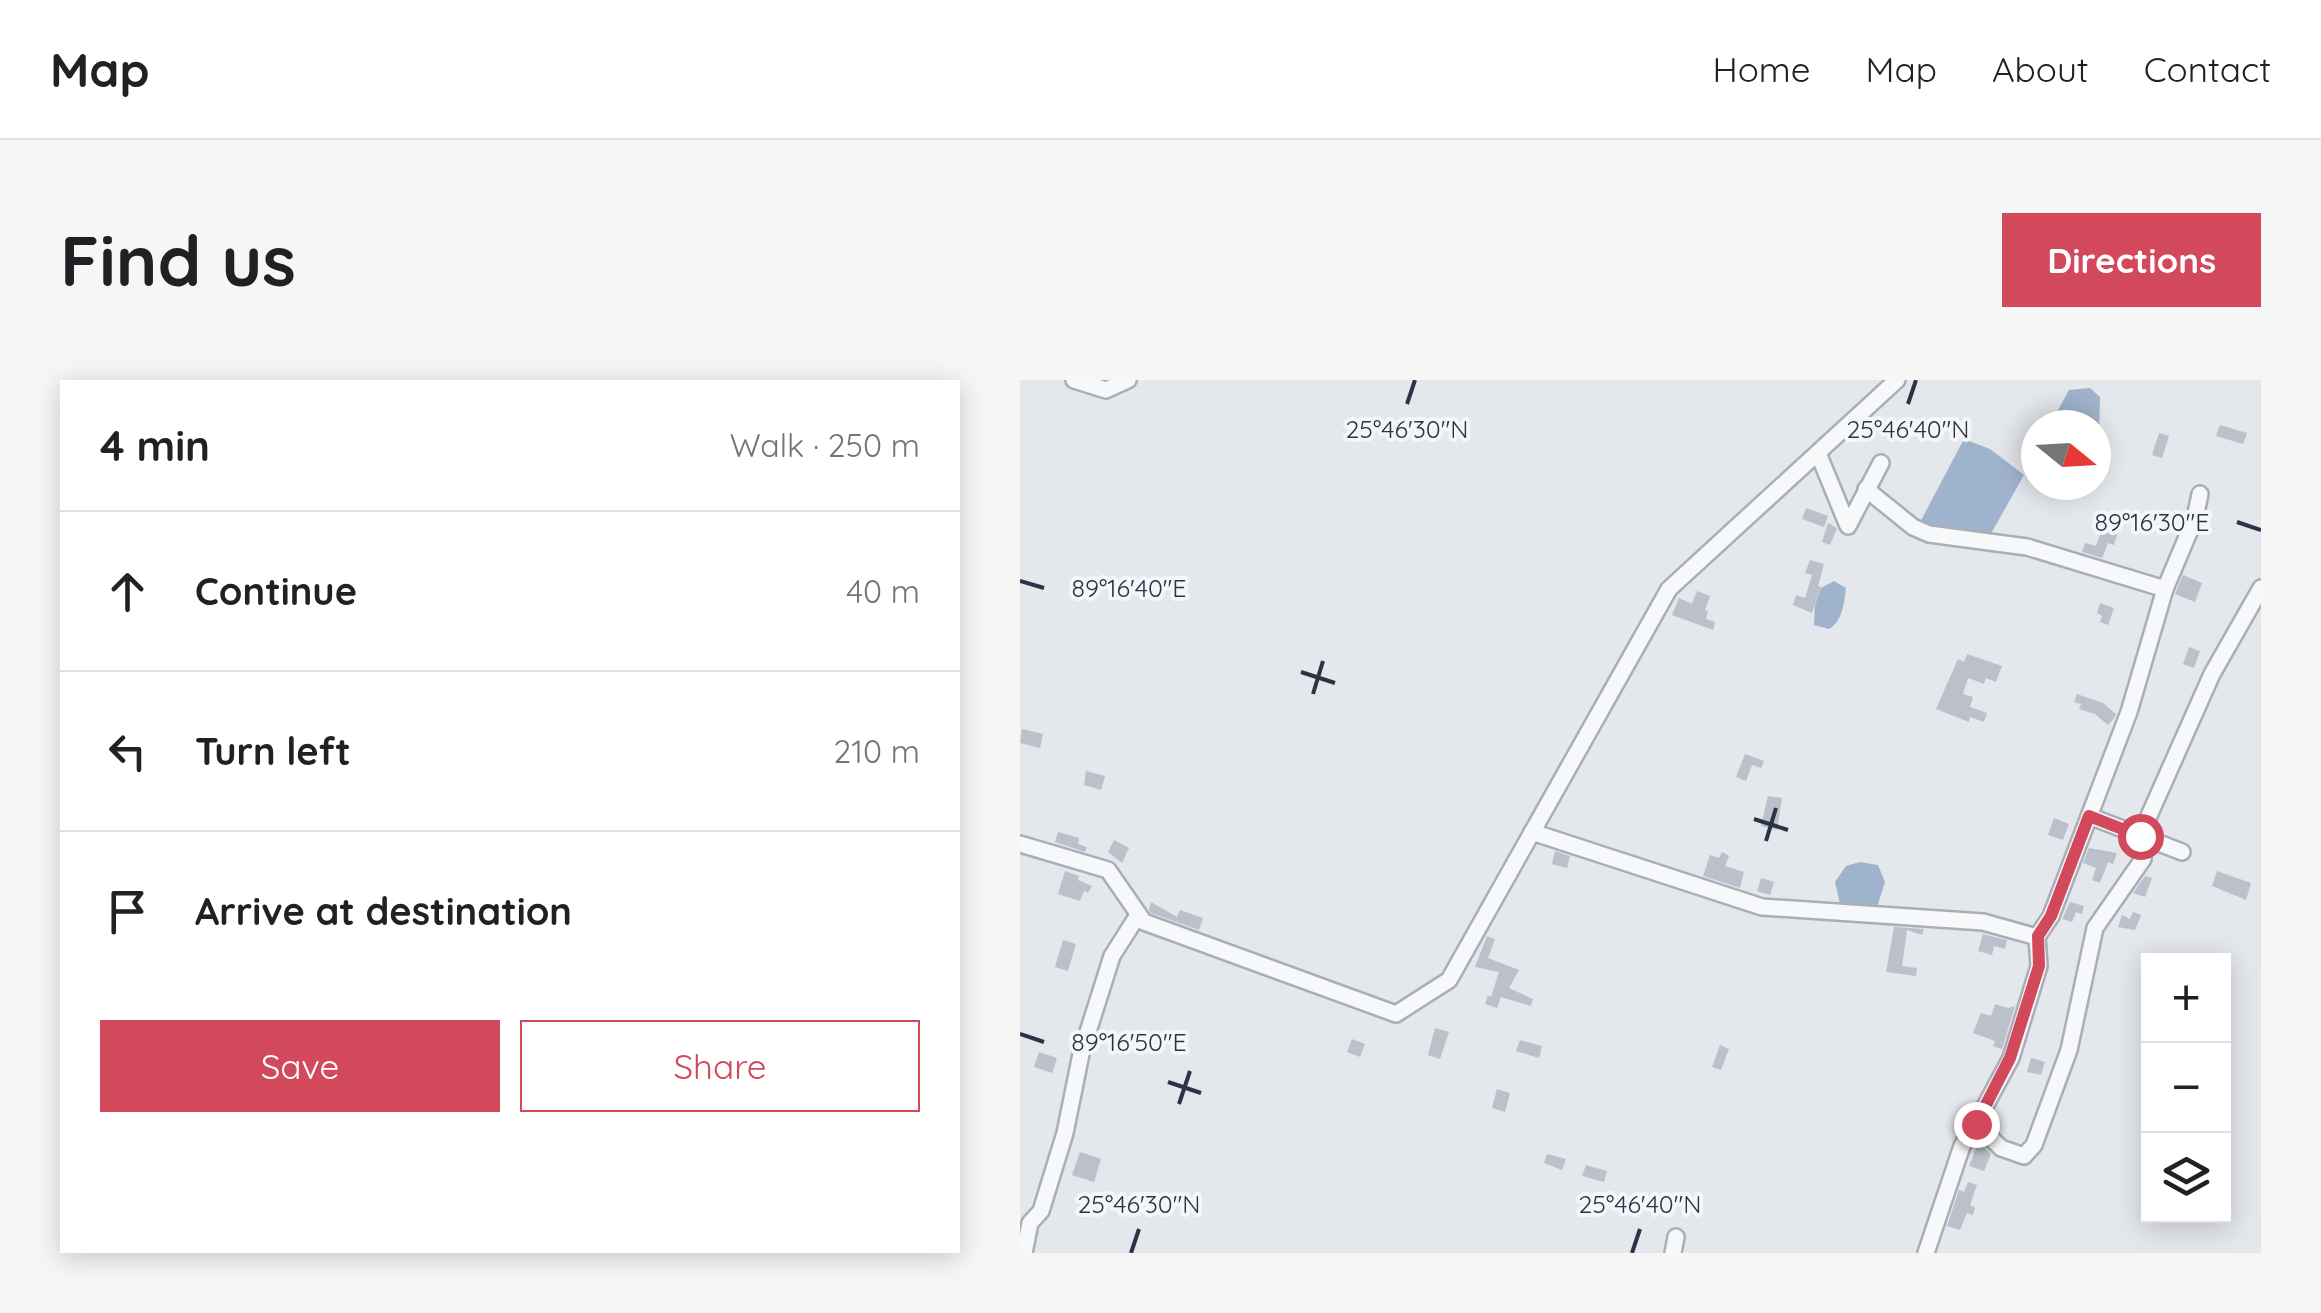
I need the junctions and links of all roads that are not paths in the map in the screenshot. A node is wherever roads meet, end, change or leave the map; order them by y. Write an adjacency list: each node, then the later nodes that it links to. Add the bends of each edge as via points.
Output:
1 (1074, 380): 2 (street, via 1106,390)
2 (1128, 380)
3 (1898, 380): 4 (street)
4 (1818, 453): 6 (street, via 1848,526); 11 (street, via 1668,589)
5 (1881, 463): 6 (street)
6 (1866, 490): 9 (street, via 1929,534 2027,547)
7 (2200, 494): 9 (street)
8 (2261, 588): 12 (street, via 2212,674)
9 (2165, 589): 10 (street)
10 (2089, 816): 12 (street); 16 (street)
11 (1532, 832): 15 (street, via 1449,980 1396,1014 1144,922); 16 (street, via 1762,908 1984,922)
12 (2140, 836): 14 (street); 17 (street, via 2143,858 2094,928 2069,1050 2030,1153 2001,1148)
13 (1020, 844): 15 (street, via 1108,870)
14 (2182, 852)
15 (1138, 914): 18 (street, via 1112,956 1042,1211 1030,1222)
16 (2038, 936): 17 (street, via 2039,966 2010,1058)
17 (1976, 1124): 19 (street, via 1962,1146)
18 (1024, 1253)
19 (1926, 1253)

